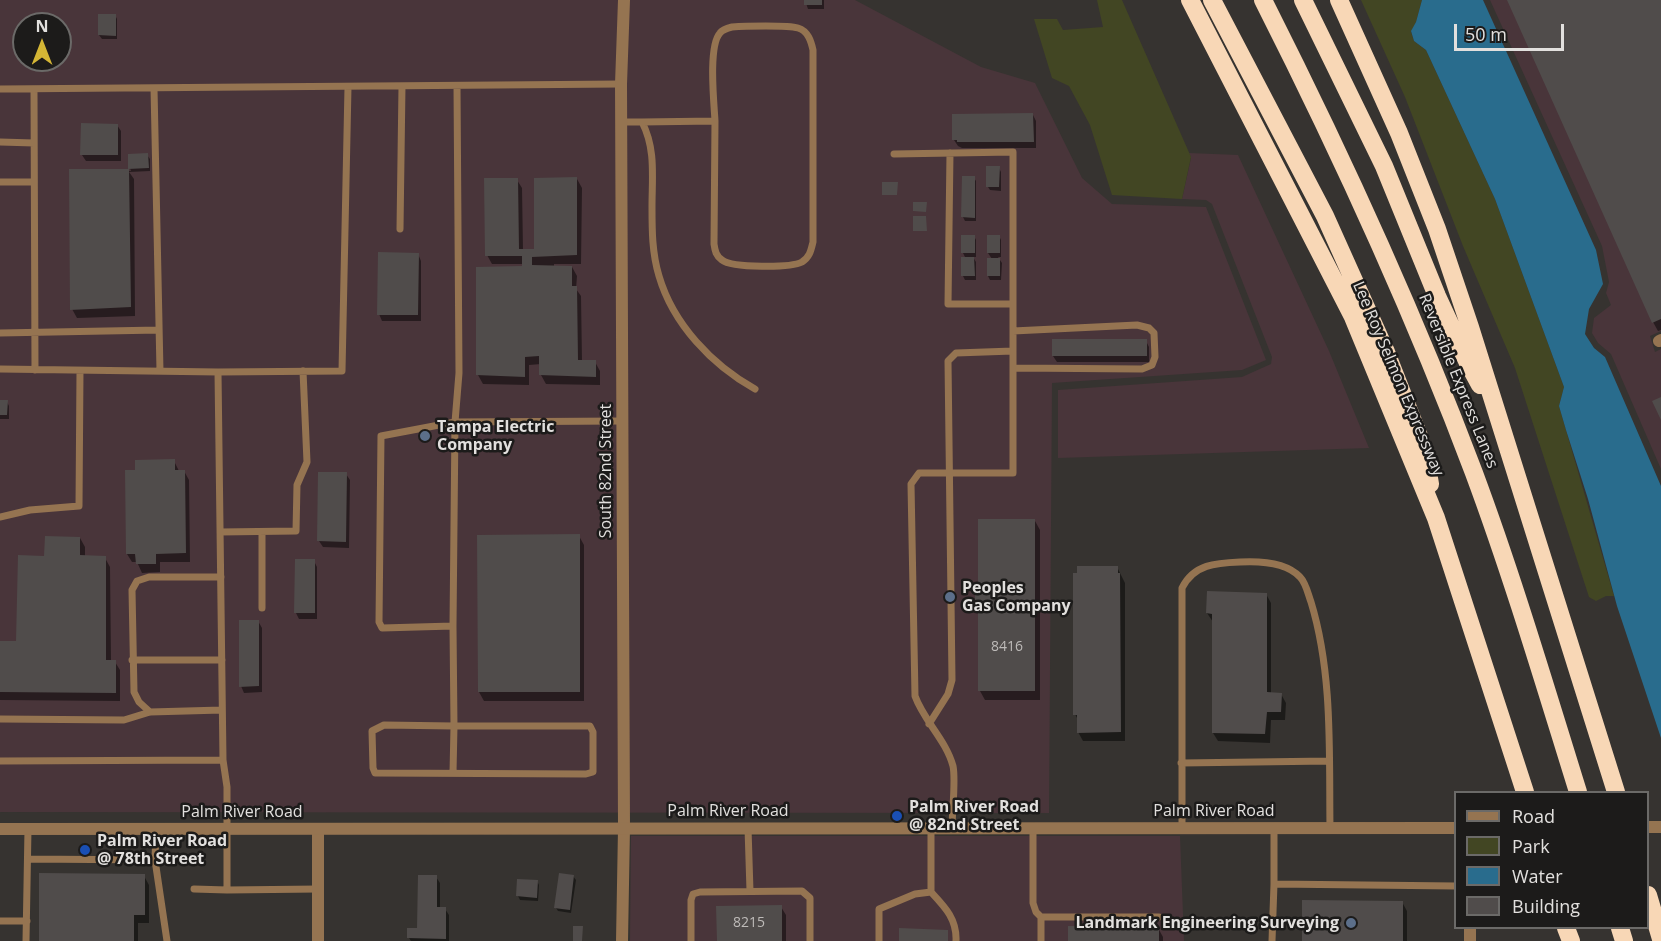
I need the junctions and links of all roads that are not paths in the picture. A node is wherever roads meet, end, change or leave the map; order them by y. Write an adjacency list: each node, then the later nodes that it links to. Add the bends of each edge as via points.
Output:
1 (624, 0): 7 (street, South 82nd Street)
2 (1190, 0): 43 (highway, Lee Roy Selmon Expressway, via 1353,317)
3 (1212, 0): 43 (highway, via 1325,216 1386,352 1424,449)
4 (1263, 0): 62 (highway, Reversible Express Lanes, via 1360,200 1437,377 1500,548)
5 (1303, 0): 38 (highway, via 1384,166 1468,363)
6 (1339, 0): 38 (highway, via 1395,123 1437,229)
7 (621, 84): 9 (lane); 15 (street, South 82nd Street)
8 (402, 86): 9 (lane); 10 (lane); 23 (lane)
9 (457, 86): 40 (lane, via 459,373)
10 (348, 87): 11 (lane); 35 (lane, via 342,370)
11 (154, 88): 13 (lane); 25 (lane)
12 (0, 89): 13 (lane)
13 (34, 89): 18 (lane)
14 (715, 121): 14 (lane, via 714,244 718,257 739,265 792,265 805,260 813,242 813,50 807,34 796,27 732,27 720,32 713,56); 16 (lane)
15 (621, 122): 16 (lane); 39 (street, South 82nd Street)
16 (642, 122): 37 (lane, via 651,145 652,237 659,278 699,346)
17 (0, 142): 18 (lane)
18 (34, 143): 22 (lane)
19 (950, 153): 20 (lane); 24 (lane, via 1013,152); 24 (lane, via 948,304)
20 (894, 154)
21 (0, 182): 22 (lane)
22 (34, 182): 28 (lane)
23 (400, 229)
24 (1013, 304): 26 (lane)
25 (159, 330): 28 (lane); 34 (lane)
26 (1013, 331): 29 (lane); 30 (lane, via 1137,325 1154,333 1155,357 1152,365 1142,369)
27 (0, 333): 28 (lane)
28 (34, 333): 32 (lane)
29 (1013, 351): 30 (lane); 41 (lane, via 956,353 948,361)
30 (1013, 368): 41 (lane, via 1014,473)
31 (0, 369): 32 (lane)
32 (35, 370): 33 (lane)
33 (80, 370): 34 (lane); 42 (lane, via 79,506)
34 (160, 371): 36 (lane)
35 (303, 371): 36 (lane); 45 (lane, via 307,462 297,485 296,531)
36 (218, 372): 44 (lane)
37 (755, 389)
38 (1493, 400): 63 (highway)
39 (622, 421): 40 (lane); 64 (street, South 82nd Street)
40 (455, 422): 48 (lane); 48 (lane, via 381,436 379,622 382,628)
41 (951, 473): 54 (lane, via 952,680); 54 (lane, via 919,473 911,484 915,696)
42 (0, 517)
43 (1437, 518): 61 (highway, Lee Roy Selmon Expressway)
44 (220, 532): 45 (lane); 46 (lane)
45 (262, 532): 47 (lane)
46 (221, 577): 49 (lane, via 149,577 137,581 132,590); 50 (lane)
47 (262, 608)
48 (453, 627): 55 (lane)
49 (132, 660): 50 (lane); 52 (lane, via 134,692)
50 (222, 660): 51 (lane)
51 (222, 710): 52 (lane); 56 (lane)
52 (150, 712): 53 (lane, via 124,720)
53 (0, 719)
54 (930, 724): 67 (lane, via 954,768)
55 (454, 726): 60 (lane); 60 (lane, via 384,725 372,730 375,773); 60 (lane, via 591,726 594,772)
56 (223, 760): 57 (lane); 76 (lane)
57 (0, 761)
58 (1329, 761): 59 (lane); 59 (lane, via 1322,649 1302,578 1289,568 1245,562 1207,565 1186,580 1182,588); 71 (lane)
59 (1182, 763): 69 (lane)
60 (453, 773)
61 (1525, 791)
62 (1578, 791)
63 (1616, 791)
64 (624, 828): 65 (street, Palm River Road); 77 (street, Palm River Road); 96 (street, South 82nd Street)
65 (748, 828): 66 (street, Palm River Road); 85 (lane)
66 (931, 828): 67 (street, Palm River Road); 86 (lane)
67 (952, 828): 68 (street, Palm River Road)
68 (1033, 828): 69 (street, Palm River Road); 88 (lane, via 1034,903)
69 (1182, 828): 70 (street, Palm River Road)
70 (1274, 828): 71 (street, Palm River Road); 80 (lane)
71 (1330, 828): 72 (street, Palm River Road)
72 (1454, 828)
73 (0, 829): 74 (street, Palm River Road)
74 (28, 829): 75 (street, Palm River Road); 78 (lane)
75 (156, 829): 76 (street, Palm River Road); 79 (lane)
76 (227, 829): 77 (street, Palm River Road); 84 (lane)
77 (318, 829): 83 (street)
78 (28, 860): 79 (lane); 91 (lane)
79 (155, 860): 94 (lane)
80 (1274, 884): 81 (lane); 102 (lane)
81 (1454, 886)
82 (194, 889): 84 (lane)
83 (318, 889): 84 (lane); 95 (street)
84 (227, 890)
85 (750, 891): 97 (lane, via 693,894); 98 (lane, via 807,893)
86 (931, 892): 99 (lane, via 915,894 879,909); 100 (lane, via 949,912 957,929)
87 (1649, 901): 92 (highway)
88 (1041, 917): 89 (lane); 101 (lane)
89 (1159, 917)
90 (0, 921): 91 (lane)
91 (27, 921): 93 (lane)
92 (1661, 939)
93 (26, 941)
94 (167, 941)
95 (318, 941)
96 (622, 941)
97 (691, 941)
98 (810, 941)
99 (879, 941)
100 (956, 941)
101 (1041, 941)
102 (1272, 941)

